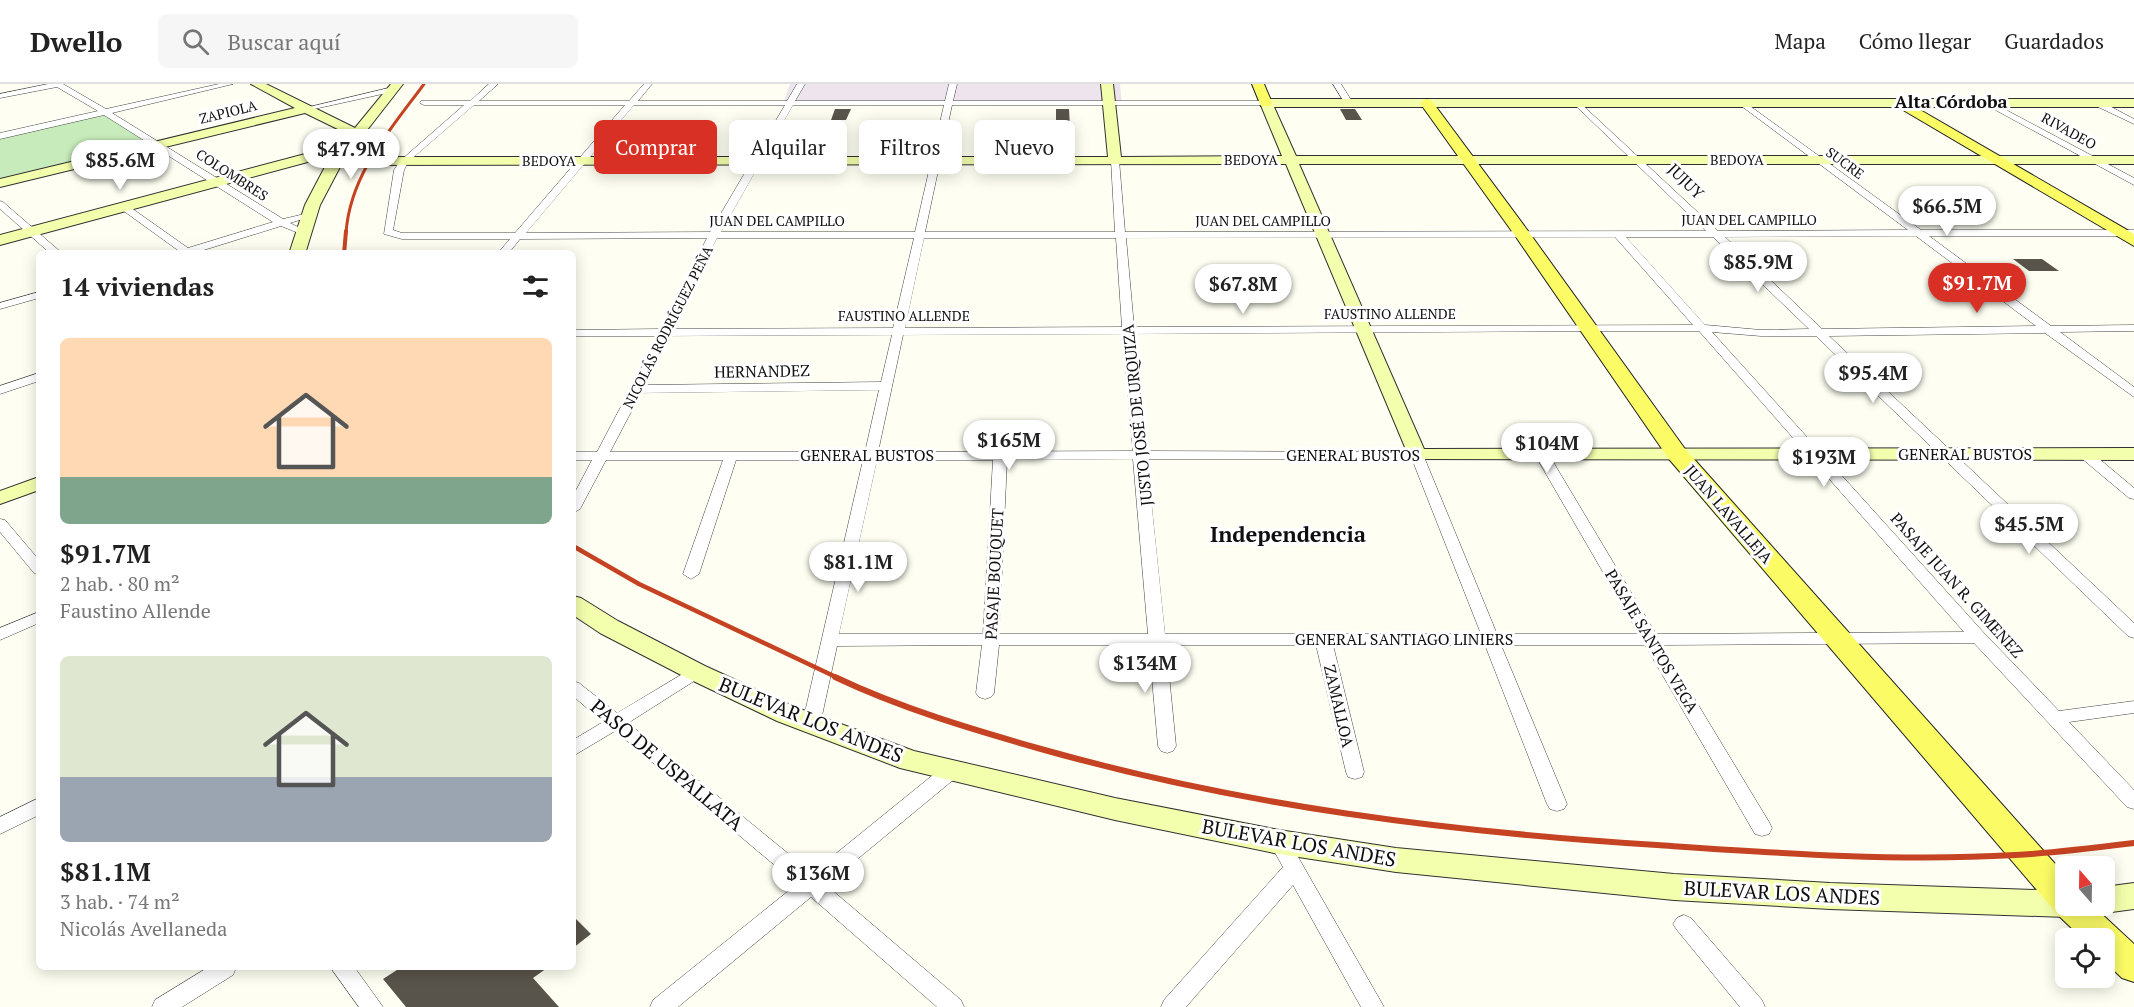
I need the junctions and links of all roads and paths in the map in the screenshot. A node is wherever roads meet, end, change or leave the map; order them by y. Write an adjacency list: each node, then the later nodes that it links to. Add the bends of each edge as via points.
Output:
1 (58, 84): 12 (street); 29 (street, COLOMBRES)
2 (229, 84): 29 (street)
3 (257, 84): 28 (main road)
4 (494, 84): 20 (street)
5 (648, 84): 14 (street)
6 (801, 84): 21 (street, NICOLÁS RODRÍGUEZ PEÑA)
7 (953, 84): 15 (street)
8 (1107, 84): 22 (main road, JUSTO JOSÉ DE URQUIZA)
9 (1258, 84): 16 (main road)
10 (1337, 84): 17 (street)
11 (395, 87): 28 (street, ZAPIOLA); 33 (main road)
12 (0, 96)
13 (424, 103): 20 (street)
14 (632, 103): 20 (street); 21 (street); 47 (street)
15 (949, 103): 21 (street); 22 (street); 31 (street)
16 (1266, 103): 17 (main road); 22 (street); 39 (main road)
17 (1349, 103): 18 (main road)
18 (1426, 103): 19 (main road); 40 (main road, JUAN LAVALLEJA)
19 (1578, 103): 23 (main road); 41 (street, JUJUY)
20 (470, 104): 46 (street)
21 (789, 104): 30 (street, NICOLÁS RODRÍGUEZ PEÑA)
22 (1110, 104): 38 (main road, JUSTO JOSÉ DE URQUIZA)
23 (1743, 104): 24 (main road); 42 (street, SUCRE)
24 (1903, 104): 25 (main road); 43 (main road)
25 (1991, 104): 26 (main road); 44 (street, RIVADEO)
26 (2097, 104): 27 (main road); 32 (street)
27 (2134, 104)
28 (305, 109): 33 (main road); 35 (main road, ZAPIOLA)
29 (104, 112): 34 (street); 35 (street, COLOMBRES)
30 (780, 120)
31 (945, 120)
32 (2134, 122)
33 (359, 132): 36 (main road)
34 (0, 136)
35 (159, 144): 51 (street, COLOMBRES); 53 (main road, ZAPIOLA)
36 (336, 160): 46 (main road, BEDOYA); 51 (main road, BEDOYA, via 314,156); 56 (main road)
37 (962, 160): 38 (main road, BEDOYA)
38 (1115, 160): 39 (main road, BEDOYA); 61 (street, JUSTO JOSÉ DE URQUIZA)
39 (1291, 160): 40 (main road, BEDOYA); 62 (main road)
40 (1468, 160): 41 (main road, BEDOYA); 63 (main road, JUAN LAVALLEJA)
41 (1638, 160): 42 (main road, BEDOYA); 65 (street, JUJUY)
42 (1818, 160): 43 (main road, BEDOYA); 60 (street, SUCRE)
43 (1996, 160): 44 (main road, BEDOYA); 69 (main road)
44 (2094, 160): 45 (main road, BEDOYA); 52 (street, RIVADEO)
45 (2134, 160)
46 (404, 161): 47 (main road, BEDOYA); 66 (street, JUAN DEL CAMPILLO, via 387,228 392,234)
47 (583, 161): 48 (main road, BEDOYA); 66 (street)
48 (729, 161)
49 (749, 174): 67 (street, NICOLÁS RODRÍGUEZ PEÑA)
50 (933, 174): 68 (street)
51 (216, 181): 55 (main road, BEDOYA); 57 (street, COLOMBRES)
52 (2134, 182)
53 (0, 183)
54 (0, 204): 58 (street)
55 (124, 207): 58 (main road, BEDOYA); 72 (street)
56 (306, 215): 57 (street); 59 (main road)
57 (282, 223): 59 (street, COLOMBRES); 73 (street)
58 (32, 231): 70 (main road, BEDOYA); 71 (street)
59 (301, 231): 74 (main road)
60 (1918, 233): 65 (street, JUAN DEL CAMPILLO); 69 (street, JUAN DEL CAMPILLO); 80 (street, SUCRE)
61 (1122, 234): 62 (street, JUAN DEL CAMPILLO); 68 (street, JUAN DEL CAMPILLO); 83 (street, JUSTO JOSÉ DE URQUIZA)
62 (1324, 234): 63 (street, JUAN DEL CAMPILLO); 82 (main road)
63 (1522, 234): 64 (street, JUAN DEL CAMPILLO); 78 (main road, JUAN LAVALLEJA)
64 (1618, 234): 65 (street, JUAN DEL CAMPILLO); 79 (street, PASAJE JUAN R. GIMENEZ)
65 (1715, 234): 86 (street, JUJUY)
66 (518, 235): 67 (street, JUAN DEL CAMPILLO); 75 (street)
67 (714, 235): 68 (street, JUAN DEL CAMPILLO); 84 (street, NICOLÁS RODRÍGUEZ PEÑA)
68 (920, 235): 85 (street)
69 (2130, 236)
70 (0, 240)
71 (53, 250)
72 (179, 250)
73 (189, 250)
74 (298, 250)
75 (505, 250)
76 (36, 296): 77 (street)
77 (0, 306)
78 (1589, 328): 79 (street, FAUSTINO ALLENDE); 82 (street, FAUSTINO ALLENDE); 95 (main road, JUAN LAVALLEJA)
79 (1704, 328): 86 (street, FAUSTINO ALLENDE, via 1761,333); 96 (street, PASAJE JUAN R. GIMENEZ)
80 (2046, 328): 81 (street, FAUSTINO ALLENDE); 86 (street, FAUSTINO ALLENDE); 92 (street, SUCRE)
81 (2134, 328)
82 (1361, 329): 83 (street, FAUSTINO ALLENDE); 93 (main road)
83 (1128, 330): 85 (street, FAUSTINO ALLENDE); 103 (street, JUSTO JOSÉ DE URQUIZA)
84 (665, 332): 85 (street, FAUSTINO ALLENDE); 87 (street, FAUSTINO ALLENDE); 90 (street, NICOLÁS RODRÍGUEZ PEÑA)
85 (897, 332): 89 (street)
86 (1820, 332): 97 (street, JUJUY)
87 (576, 333)
88 (36, 378): 91 (street)
89 (887, 386): 90 (street, HERNANDEZ); 101 (street)
90 (638, 389): 105 (street, NICOLÁS RODRÍGUEZ PEÑA)
91 (0, 390)
92 (2134, 393)
93 (1417, 454): 94 (main road, GENERAL BUSTOS); 103 (street, GENERAL BUSTOS); 118 (street)
94 (1542, 454): 95 (main road, GENERAL BUSTOS); 119 (street, PASAJE SANTOS VEGA)
95 (1677, 454): 96 (main road, GENERAL BUSTOS); 120 (main road, JUAN LAVALLEJA)
96 (1815, 454): 97 (main road, GENERAL BUSTOS); 117 (street, PASAJE JUAN R. GIMENEZ)
97 (1947, 454): 98 (main road, GENERAL BUSTOS); 115 (street, JUJUY)
98 (2085, 454): 99 (main road, GENERAL BUSTOS); 107 (street)
99 (2134, 454)
100 (731, 455): 101 (street, GENERAL BUSTOS); 105 (street, GENERAL BUSTOS); 112 (street)
101 (871, 455): 102 (street, GENERAL BUSTOS); 121 (street)
102 (1000, 455): 103 (street, GENERAL BUSTOS); 122 (street, PASAJE BOUQUET)
103 (1141, 455): 123 (street, JUSTO JOSÉ DE URQUIZA)
104 (576, 456): 105 (street, GENERAL BUSTOS)
105 (601, 456): 109 (street, NICOLÁS RODRÍGUEZ PEÑA)
106 (36, 484): 108 (main road)
107 (2134, 495)
108 (0, 498)
109 (576, 503)
110 (0, 523): 111 (street)
111 (36, 566)
112 (691, 574)
113 (576, 606): 125 (main road, BULEVAR LOS ANDES)
114 (36, 618): 116 (street)
115 (2134, 632)
116 (0, 634)
117 (1978, 637): 120 (street, GENERAL SANTIAGO LINIERS); 129 (street, PASAJE JUAN R. GIMENEZ)
118 (1491, 639): 119 (street, GENERAL SANTIAGO LINIERS); 124 (street, GENERAL SANTIAGO LINIERS); 137 (street)
119 (1651, 639): 120 (street, GENERAL SANTIAGO LINIERS); 140 (street, PASAJE SANTOS VEGA)
120 (1838, 639): 144 (main road, JUAN LAVALLEJA)
121 (830, 640): 122 (street, GENERAL SANTIAGO LINIERS); 131 (street)
122 (991, 640): 123 (street, GENERAL SANTIAGO LINIERS); 127 (street, PASAJE BOUQUET)
123 (1157, 640): 124 (street, GENERAL SANTIAGO LINIERS); 132 (street, JUSTO JOSÉ DE URQUIZA)
124 (1323, 640): 135 (street, ZAMALLOA)
125 (696, 672): 130 (street); 131 (main road, BULEVAR LOS ANDES)
126 (576, 689): 130 (street, PASO DE USPALLATA)
127 (985, 693)
128 (2134, 707): 129 (street)
129 (2055, 718): 136 (street, PASAJE JUAN R. GIMENEZ)
130 (616, 722): 133 (street); 143 (street, PASO DE USPALLATA)
131 (812, 725): 134 (main road, BULEVAR LOS ANDES, via 910,761)
132 (1167, 746)
133 (576, 747)
134 (951, 771): 141 (main road, BULEVAR LOS ANDES); 143 (street)
135 (1355, 772)
136 (2134, 802)
137 (1557, 804)
138 (36, 807): 139 (street)
139 (0, 825)
140 (1762, 828)
141 (1280, 842): 142 (street); 147 (main road, BULEVAR LOS ANDES, via 1396,860 1674,887)
142 (1293, 870): 157 (street); 158 (street)
143 (811, 884): 155 (street); 156 (street, PASO DE USPALLATA)
144 (2055, 889)
145 (2134, 896): 146 (main road)
146 (2115, 899)
147 (2055, 902)
148 (2081, 916): 150 (main road)
149 (1684, 924): 159 (street)
150 (2134, 967)
151 (222, 970): 153 (street)
152 (344, 970): 154 (street)
153 (163, 1007)
154 (372, 1007)
155 (661, 1007)
156 (953, 1007)
157 (1172, 1007)
158 (1373, 1007)
159 (1754, 1007)

